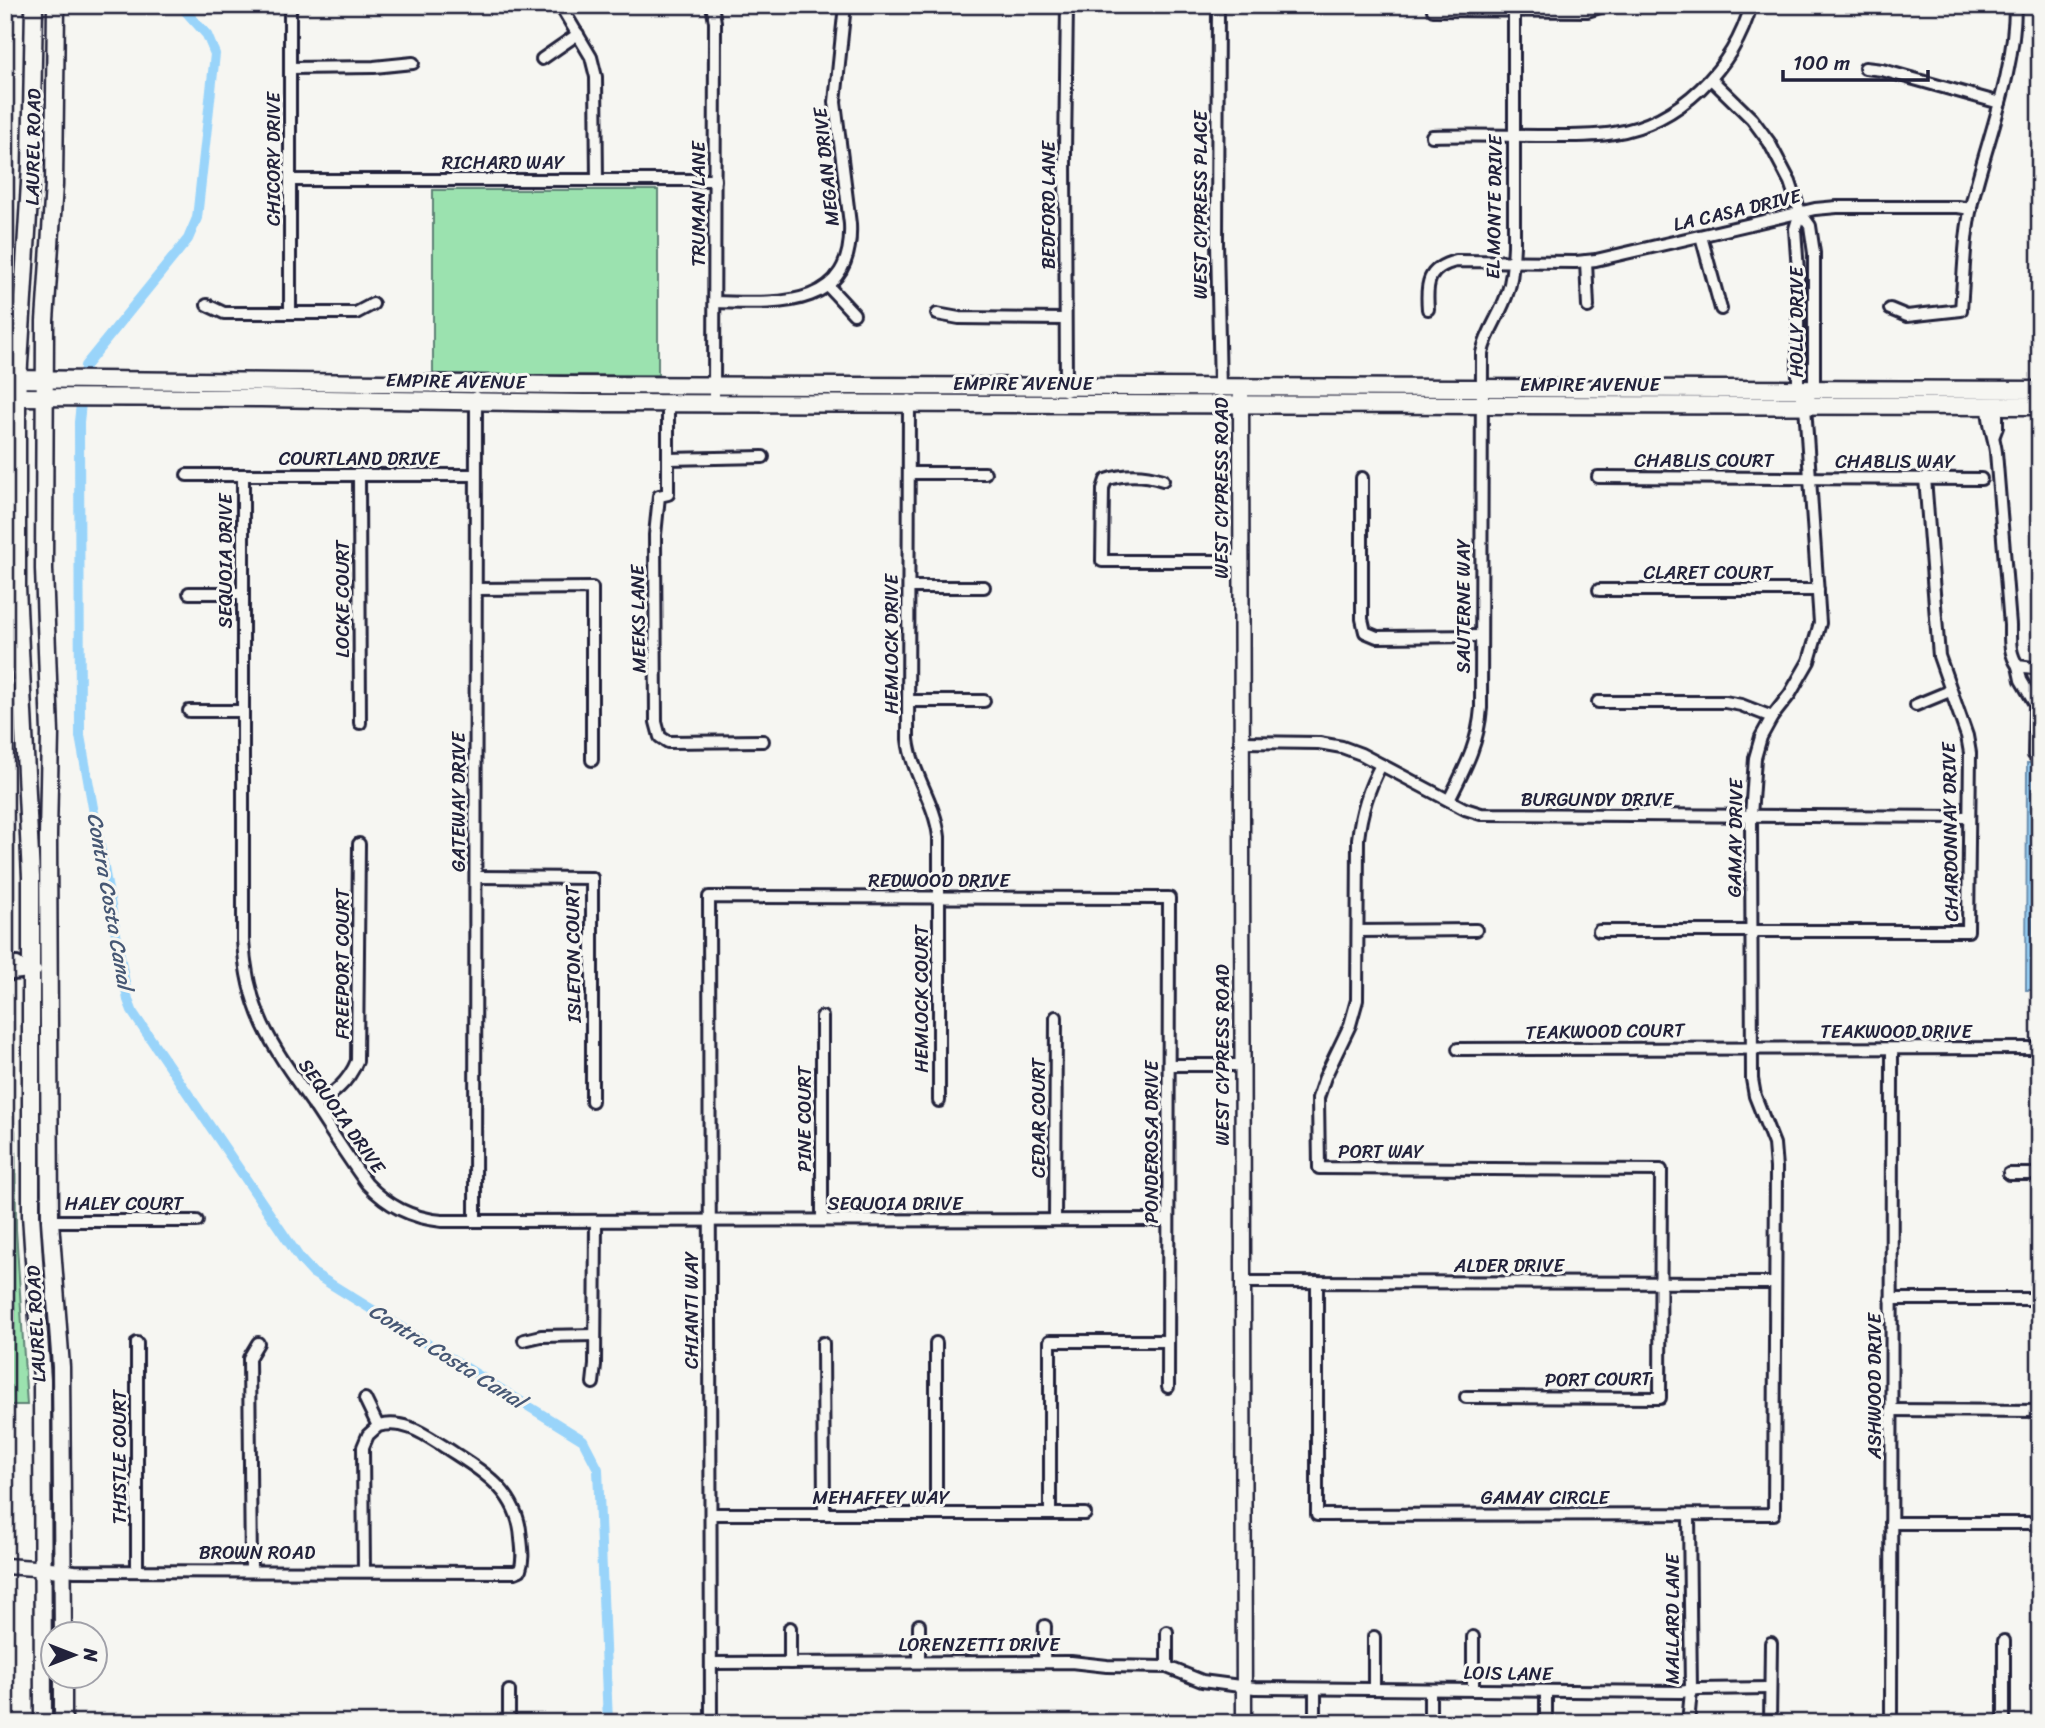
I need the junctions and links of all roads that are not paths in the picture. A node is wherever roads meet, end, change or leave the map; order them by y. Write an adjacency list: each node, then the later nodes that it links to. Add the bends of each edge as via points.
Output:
1 (34, 5): 20 (main road, LAUREL ROAD)
2 (56, 5): 21 (main road, LAUREL ROAD)
3 (290, 5): 17 (street, CHICORY DRIVE)
4 (560, 5): 14 (street)
5 (712, 5): 27 (street, TRUMAN LANE)
6 (845, 5): 33 (street, MEGAN DRIVE, via 835,102 851,240 838,275)
7 (1067, 5): 44 (street, BEDFORD LANE)
8 (1218, 5): 51 (street, WEST CYPRESS PLACE)
9 (1607, 5): 12 (street, via 1587,10)
10 (1751, 5): 19 (street, via 1731,52)
11 (2015, 5): 22 (street, via 2013,48)
12 (1514, 8): 13 (street); 24 (street, EL MONTE DRIVE)
13 (1433, 10)
14 (578, 34): 15 (street); 26 (street, via 596,77)
15 (542, 59)
16 (413, 62): 17 (street)
17 (290, 68): 25 (street, CHICORY DRIVE)
18 (1865, 68): 22 (street)
19 (1711, 79): 24 (street, via 1681,105 1637,127 1594,136); 29 (street, HOLLY DRIVE, via 1769,142)
20 (33, 92): 21 (main road); 45 (main road, LAUREL ROAD, via 31,166)
21 (56, 93): 46 (main road, LAUREL ROAD)
22 (2000, 103): 28 (street)
23 (1432, 136): 24 (street)
24 (1513, 136): 31 (street, EL MONTE DRIVE)
25 (290, 180): 26 (street, RICHARD WAY); 41 (street, CHICORY DRIVE)
26 (597, 180): 27 (street, RICHARD WAY)
27 (715, 180): 34 (street, TRUMAN LANE)
28 (1971, 209): 29 (street, LA CASA DRIVE, via 1837,206); 40 (street, via 1961,310 1907,316)
29 (1800, 212): 30 (street, LA CASA DRIVE); 54 (street, HOLLY DRIVE, via 1795,229); 54 (street, HOLLY DRIVE, via 1810,226 1814,253)
30 (1701, 236): 32 (street, LA CASA DRIVE); 39 (street)
31 (1513, 261): 32 (street, LA CASA DRIVE); 38 (street, LA CASA DRIVE, via 1446,264 1431,276 1426,288); 53 (street, EL MONTE DRIVE, via 1508,293 1485,337)
32 (1586, 261): 37 (street)
33 (828, 286): 34 (street, via 805,299 788,302); 42 (street)
34 (715, 302): 48 (street, TRUMAN LANE)
35 (373, 304): 41 (street, via 356,313)
36 (207, 305): 41 (street, via 224,313)
37 (1588, 307)
38 (1428, 309)
39 (1721, 309)
40 (1890, 309)
41 (290, 313)
42 (854, 314)
43 (937, 314): 44 (street)
44 (1065, 319): 50 (street, BEDFORD LANE)
45 (11, 379): 46 (main road, EMPIRE AVENUE); 56 (main road, LAUREL ROAD)
46 (44, 379): 47 (main road, EMPIRE AVENUE); 57 (main road, LAUREL ROAD)
47 (476, 384): 48 (main road, EMPIRE AVENUE); 58 (street, GATEWAY DRIVE)
48 (715, 384): 49 (main road, EMPIRE AVENUE); 60 (street, TRUMAN LANE)
49 (909, 386): 50 (main road, EMPIRE AVENUE); 61 (street, HEMLOCK DRIVE)
50 (1066, 386): 51 (main road, EMPIRE AVENUE); 62 (street, BEDFORD LANE)
51 (1220, 387): 52 (main road, EMPIRE AVENUE); 64 (street, WEST CYPRESS PLACE)
52 (1241, 387): 53 (main road, EMPIRE AVENUE); 65 (street, WEST CYPRESS ROAD)
53 (1481, 387): 54 (main road, EMPIRE AVENUE); 63 (street, EL MONTE DRIVE)
54 (1806, 388): 55 (main road, EMPIRE AVENUE); 66 (street, HOLLY DRIVE)
55 (2040, 391): 67 (main road, via 2031,396 1995,396)
56 (11, 397): 57 (main road, EMPIRE AVENUE); 121 (main road, LAUREL ROAD, via 30,850)
57 (44, 397): 58 (main road, EMPIRE AVENUE); 122 (main road, LAUREL ROAD)
58 (475, 402): 59 (main road, EMPIRE AVENUE); 75 (street, GATEWAY DRIVE)
59 (668, 403): 60 (main road, EMPIRE AVENUE); 70 (street, MEEKS LANE)
60 (714, 403): 61 (main road, EMPIRE AVENUE)
61 (909, 403): 62 (main road, EMPIRE AVENUE); 71 (street, HEMLOCK DRIVE)
62 (1065, 404): 64 (main road, EMPIRE AVENUE)
63 (1481, 404): 65 (main road, EMPIRE AVENUE); 66 (main road, EMPIRE AVENUE); 91 (street, SAUTERNE WAY)
64 (1221, 405): 65 (main road, EMPIRE AVENUE)
65 (1240, 405): 83 (street, WEST CYPRESS ROAD)
66 (1805, 406): 67 (main road, EMPIRE AVENUE); 79 (street, GAMAY DRIVE)
67 (1992, 406): 68 (main road, EMPIRE AVENUE); 92 (street, via 1988,425 1994,435 2009,645)
68 (2040, 406)
69 (762, 457): 70 (street)
70 (668, 459): 103 (street, MEEKS LANE, via 668,494 659,496 655,535 656,722 660,737 668,742)
71 (909, 473): 72 (street); 84 (street, HEMLOCK DRIVE)
72 (985, 473)
73 (187, 475): 76 (street, COURTLAND DRIVE)
74 (359, 475): 75 (street, COURTLAND DRIVE); 76 (street, COURTLAND DRIVE); 102 (street, LOCKE COURT)
75 (475, 475): 86 (street, GATEWAY DRIVE)
76 (243, 476): 90 (street, SEQUOIA DRIVE)
77 (1598, 477): 79 (street, CHABLIS COURT)
78 (1362, 478): 91 (street, via 1365,632 1377,637)
79 (1809, 478): 80 (street, CHABLIS WAY); 88 (street, GAMAY DRIVE)
80 (1925, 478): 81 (street, CHABLIS WAY); 94 (street, CHARDONNAY DRIVE, via 1939,656)
81 (1981, 479)
82 (1163, 480): 83 (street, via 1147,475 1106,480 1102,561)
83 (1240, 561): 104 (street, WEST CYPRESS ROAD)
84 (909, 587): 85 (street); 95 (street, HEMLOCK DRIVE)
85 (984, 587)
86 (476, 589): 106 (street, via 592,588); 112 (street, GATEWAY DRIVE)
87 (1598, 590): 88 (street, CLARET COURT)
88 (1818, 590): 101 (street, GAMAY DRIVE, via 1819,623 1809,661)
89 (189, 593): 90 (street)
90 (243, 593): 100 (street, SEQUOIA DRIVE)
91 (1481, 636): 108 (street, SAUTERNE WAY, via 1479,729 1472,755)
92 (2018, 666): 93 (street); 105 (street, via 2035,704)
93 (2040, 669)
94 (1950, 691): 98 (street); 110 (street, CHARDONNAY DRIVE, via 1970,752)
95 (909, 701): 96 (street); 114 (street, HEMLOCK DRIVE, via 913,765 937,821)
96 (984, 701)
97 (1598, 702): 101 (street, via 1725,702)
98 (1916, 705)
99 (189, 710): 100 (street)
100 (243, 711): 134 (street, SEQUOIA DRIVE, via 243,940 249,990 266,1034)
101 (1772, 717): 109 (street, GAMAY DRIVE, via 1755,758)
102 (360, 723)
103 (763, 741)
104 (1240, 742): 107 (street, BURGUNDY DRIVE, via 1332,745); 131 (street, WEST CYPRESS ROAD)
105 (2034, 755)
106 (592, 760)
107 (1381, 765): 108 (street, BURGUNDY DRIVE); 119 (street, PORT WAY, via 1366,798 1357,839)
108 (1448, 800): 109 (street, BURGUNDY DRIVE, via 1497,816)
109 (1751, 816): 110 (street, BURGUNDY DRIVE); 118 (street, GAMAY DRIVE)
110 (1969, 817): 118 (street, CHARDONNAY DRIVE, via 1968,931)
111 (359, 844): 134 (street, FREEPORT COURT, via 358,1061 343,1085)
112 (475, 877): 132 (street, ISLETON COURT, via 592,878); 143 (street, GATEWAY DRIVE)
113 (709, 897): 114 (street, REDWOOD DRIVE); 137 (street, CHIANTI WAY)
114 (939, 897): 115 (street, REDWOOD DRIVE); 133 (street, HEMLOCK COURT)
115 (1169, 898): 130 (street, PONDEROSA DRIVE)
116 (1476, 930): 119 (street)
117 (1598, 930): 118 (street)
118 (1751, 930): 126 (street, GAMAY DRIVE)
119 (1358, 931): 147 (street, PORT WAY, via 1357,1000 1318,1098 1319,1168 1661,1170)
120 (5, 963): 121 (street, via 17,963)
121 (30, 971): 122 (street); 123 (street); 174 (main road, LAUREL ROAD, via 31,1214 42,1380)
122 (49, 972): 141 (main road, LAUREL ROAD)
123 (5, 975)
124 (822, 1017): 138 (street, PINE COURT)
125 (1056, 1017): 139 (street, CEDAR COURT)
126 (1751, 1047): 128 (street, TEAKWOOD COURT); 129 (street, TEAKWOOD DRIVE); 148 (street, GAMAY DRIVE, via 1755,1096 1774,1144)
127 (2040, 1048): 129 (street, TEAKWOOD DRIVE)
128 (1458, 1049)
129 (1892, 1049): 149 (street, ASHWOOD DRIVE)
130 (1169, 1065): 131 (street); 140 (street, PONDEROSA DRIVE)
131 (1242, 1065): 145 (street, WEST CYPRESS ROAD)
132 (592, 1101)
133 (939, 1101)
134 (314, 1106): 143 (street, SEQUOIA DRIVE, via 367,1184 384,1200 429,1220)
135 (2009, 1174): 136 (street)
136 (2040, 1174)
137 (709, 1220): 138 (street, SEQUOIA DRIVE); 144 (street, SEQUOIA DRIVE); 165 (street, CHIANTI WAY)
138 (822, 1220): 139 (street, SEQUOIA DRIVE)
139 (1055, 1220): 140 (street, SEQUOIA DRIVE)
140 (1168, 1220): 153 (street, PONDEROSA DRIVE)
141 (50, 1221): 142 (street, HALEY COURT); 175 (main road, LAUREL ROAD, via 61,1367)
142 (197, 1221)
143 (475, 1221): 144 (street, SEQUOIA DRIVE)
144 (596, 1221): 151 (street)
145 (1243, 1282): 146 (street, ALDER DRIVE); 193 (street, WEST CYPRESS ROAD)
146 (1317, 1282): 147 (street, ALDER DRIVE); 170 (street, GAMAY CIRCLE, via 1317,1515)
147 (1660, 1283): 148 (street, ALDER DRIVE); 160 (street, PORT COURT, via 1660,1398)
148 (1775, 1283): 170 (street, GAMAY CIRCLE, via 1774,1514)
149 (1891, 1299): 150 (street); 162 (street, ASHWOOD DRIVE)
150 (2040, 1299)
151 (595, 1335): 152 (street); 158 (street)
152 (524, 1340)
153 (1168, 1341): 159 (street, PONDEROSA DRIVE); 168 (street, via 1050,1341)
154 (137, 1343): 176 (street, THISTLE COURT)
155 (258, 1343): 177 (street, via 249,1358)
156 (823, 1343): 166 (street)
157 (936, 1343): 167 (street)
158 (593, 1383)
159 (1168, 1387)
160 (1466, 1397)
161 (365, 1399): 164 (street)
162 (1891, 1410): 163 (street); 171 (street, ASHWOOD DRIVE)
163 (2040, 1411)
164 (378, 1426): 178 (street, via 363,1447); 178 (street, BROWN ROAD, via 402,1424 417,1430 493,1479 504,1491 520,1528 522,1554 520,1570 508,1573)
165 (711, 1514): 166 (street, MEHAFFEY WAY); 190 (street, CHIANTI WAY)
166 (824, 1514): 167 (street, MEHAFFEY WAY)
167 (936, 1514): 168 (street, MEHAFFEY WAY)
168 (1050, 1514): 169 (street, MEHAFFEY WAY)
169 (1085, 1514)
170 (1689, 1515): 201 (street, MALLARD LANE)
171 (1891, 1523): 172 (street); 213 (street, ASHWOOD DRIVE)
172 (2040, 1523)
173 (5, 1566): 174 (street, BROWN ROAD)
174 (44, 1567): 175 (street, BROWN ROAD); 203 (main road, LAUREL ROAD)
175 (63, 1570): 176 (street, BROWN ROAD); 179 (main road, LAUREL ROAD)
176 (137, 1571): 177 (street, BROWN ROAD)
177 (251, 1571): 178 (street, BROWN ROAD)
178 (364, 1572)
179 (63, 1620)
180 (919, 1625): 188 (street)
181 (1045, 1626): 189 (street)
182 (790, 1628): 191 (street)
183 (1167, 1632): 192 (street)
184 (1374, 1637): 196 (street)
185 (1473, 1637): 197 (street)
186 (2004, 1640): 214 (street)
187 (1771, 1643): 194 (street)
188 (919, 1661): 189 (street, LORENZETTI DRIVE); 191 (street, LORENZETTI DRIVE)
189 (1044, 1661): 192 (street, LORENZETTI DRIVE)
190 (711, 1663): 191 (street, LORENZETTI DRIVE); 206 (street, CHIANTI WAY)
191 (790, 1664)
192 (1167, 1667): 193 (street, LORENZETTI DRIVE, via 1202,1681)
193 (1244, 1688): 195 (street, LOIS LANE); 207 (street, WEST CYPRESS ROAD)
194 (1770, 1688): 201 (street, LOIS LANE); 212 (street)
195 (1315, 1689): 196 (street, LOIS LANE); 208 (street)
196 (1374, 1689): 199 (street, LOIS LANE)
197 (1473, 1689): 199 (street, LOIS LANE); 202 (street, LOIS LANE)
198 (63, 1690): 204 (main road)
199 (1430, 1690): 209 (street)
200 (509, 1691): 205 (street)
201 (1691, 1691): 202 (street, LOIS LANE); 211 (street, MALLARD LANE)
202 (1546, 1692): 210 (street)
203 (43, 1723)
204 (63, 1723)
205 (509, 1723)
206 (711, 1723)
207 (1244, 1723)
208 (1315, 1723)
209 (1430, 1723)
210 (1546, 1723)
211 (1688, 1723)
212 (1770, 1723)
213 (1891, 1723)
214 (2004, 1723)

